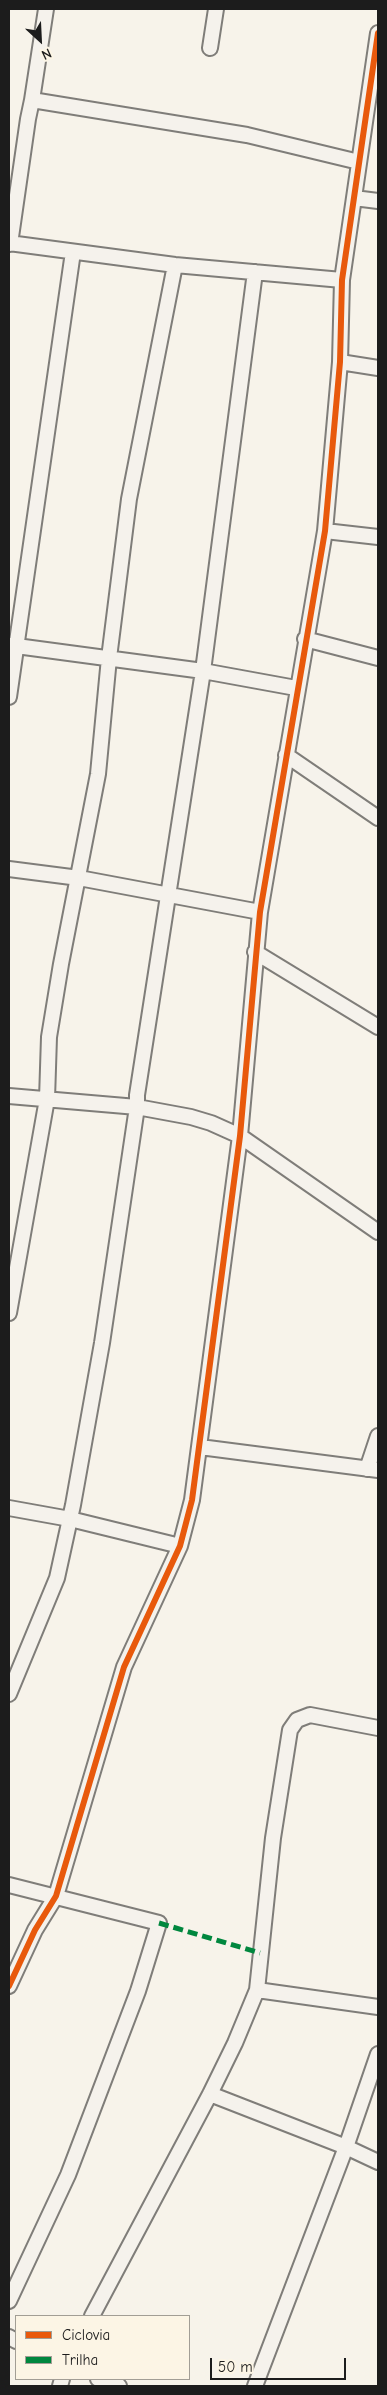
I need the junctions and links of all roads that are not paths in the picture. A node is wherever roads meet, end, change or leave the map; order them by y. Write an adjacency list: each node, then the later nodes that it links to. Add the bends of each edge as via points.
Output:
1 (46, 9): 5 (street)
2 (216, 9): 4 (street)
3 (378, 40): 6 (street)
4 (210, 48)
5 (32, 100): 6 (street, via 247,135); 9 (street)
6 (359, 162): 7 (street)
7 (354, 198): 8 (street); 13 (street)
8 (378, 201)
9 (9, 244): 10 (street)
10 (73, 252): 11 (street); 19 (street)
11 (175, 265): 12 (street); 20 (street, via 129,499)
12 (256, 272): 13 (street); 22 (street)
13 (342, 280): 14 (street)
14 (340, 362): 15 (street); 16 (street)
15 (378, 368)
16 (325, 531): 17 (street); 18 (street)
17 (378, 537)
18 (305, 639): 21 (street); 23 (street)
19 (12, 646): 20 (street); 24 (street)
20 (109, 658): 22 (street); 28 (street, via 98,774)
21 (378, 658)
22 (203, 671): 23 (street); 29 (street)
23 (296, 688): 25 (street)
24 (9, 697)
25 (286, 756): 26 (street); 30 (street)
26 (378, 818)
27 (9, 868): 28 (street)
28 (79, 878): 29 (street); 34 (street, via 49,1036)
29 (168, 896): 30 (street); 35 (street)
30 (260, 912): 31 (street)
31 (255, 952): 32 (street); 36 (street)
32 (378, 1027)
33 (9, 1096): 34 (street)
34 (47, 1099): 35 (street); 38 (street)
35 (137, 1107): 36 (street, via 191,1117); 43 (street, via 102,1343)
36 (240, 1136): 37 (street); 40 (street)
37 (378, 1232)
38 (9, 1313)
39 (378, 1436): 41 (street)
40 (200, 1447): 41 (street); 44 (street, via 192,1500)
41 (372, 1469)
42 (9, 1508): 43 (street)
43 (70, 1519): 44 (street); 45 (street, via 56,1578)
44 (180, 1546): 48 (street, via 124,1668)
45 (9, 1694)
46 (378, 1728): 50 (street, via 310,1715 297,1720 290,1730 273,1838)
47 (9, 1885): 48 (street)
48 (56, 1896): 49 (street, via 35,1930); 56 (street, via 159,1923 138,1991 68,2175)
49 (9, 1986)
50 (257, 1990): 51 (street); 53 (street, via 236,2043)
51 (378, 2007)
52 (378, 2054): 54 (street)
53 (210, 2094): 54 (street); 57 (street)
54 (346, 2147): 55 (street); 60 (street)
55 (378, 2162)
56 (9, 2301)
57 (93, 2315)
58 (101, 2380): 59 (street)
59 (119, 2386)
60 (255, 2386)

